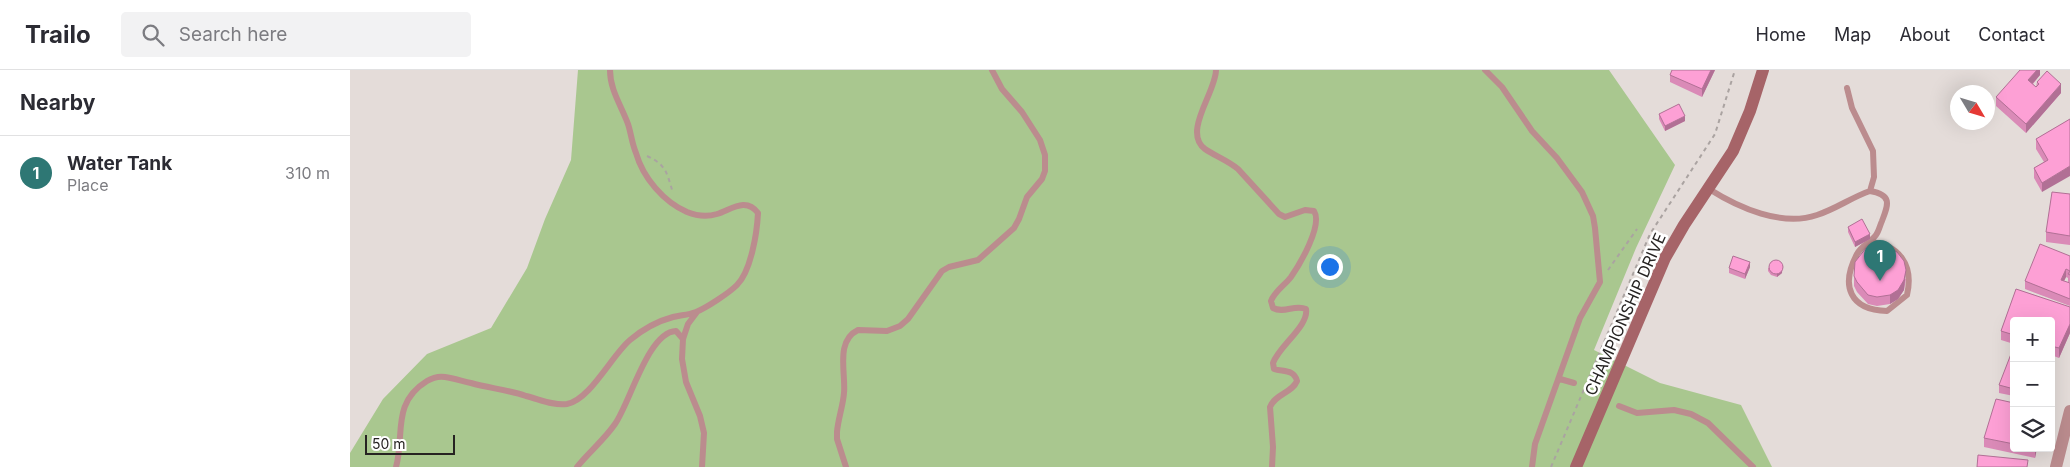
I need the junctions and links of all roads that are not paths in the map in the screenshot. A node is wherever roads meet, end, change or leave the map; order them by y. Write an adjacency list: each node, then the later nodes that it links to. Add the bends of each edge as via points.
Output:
1 (610, 70): 10 (lane, via 612,87 628,122 635,152 648,179 661,193 690,213 718,214 743,204 754,208 758,214 756,235 743,278 734,288)
2 (992, 70): 19 (lane, via 1040,140 1046,162 1044,174 1027,197 1014,228 978,260 942,271 900,326 887,332 858,330 849,337 843,360 844,393 837,432)
3 (1216, 70): 20 (lane, via 1215,82 1197,127 1199,143 1238,169 1279,214 1285,217 1308,209 1317,217 1297,267 1271,301 1273,308 1279,310 1301,307 1307,312 1302,324 1272,363 1274,369 1292,373 1297,381 1295,386 1272,401 1270,407)
4 (1485, 70): 12 (lane, via 1502,87 1585,198 1595,228 1600,277 1580,318)
5 (1763, 70): 7 (street, CHAMPIONSHIP DRIVE, via 1733,150)
6 (1848, 88): 8 (lane, via 1852,108 1873,151 1874,177)
7 (1709, 189): 8 (lane, via 1745,208 1791,220 1818,215); 22 (street, CHAMPIONSHIP DRIVE, via 1664,258)
8 (1870, 191): 9 (lane, via 1878,192 1888,205 1877,234)
9 (1868, 242): 9 (lane, via 1858,252 1850,271 1849,290 1866,308 1887,311 1907,295 1910,273 1902,259 1888,246)
10 (698, 311): 11 (lane, via 688,324); 16 (lane, via 664,320 636,335 585,392 568,404 445,377 426,382 414,392 404,409)
11 (683, 339): 17 (lane, via 676,331 664,334 658,340 614,426); 18 (lane, via 686,382 704,433)
12 (1560, 378): 13 (lane); 21 (lane, via 1535,444)
13 (1574, 383)
14 (1619, 406): 23 (lane, via 1637,413 1668,410 1691,414 1708,423)
15 (2070, 411): 24 (street)
16 (396, 467)
17 (577, 467)
18 (702, 467)
19 (846, 467)
20 (1272, 467)
21 (1532, 467)
22 (1576, 467)
23 (1753, 467)
24 (2056, 467)

